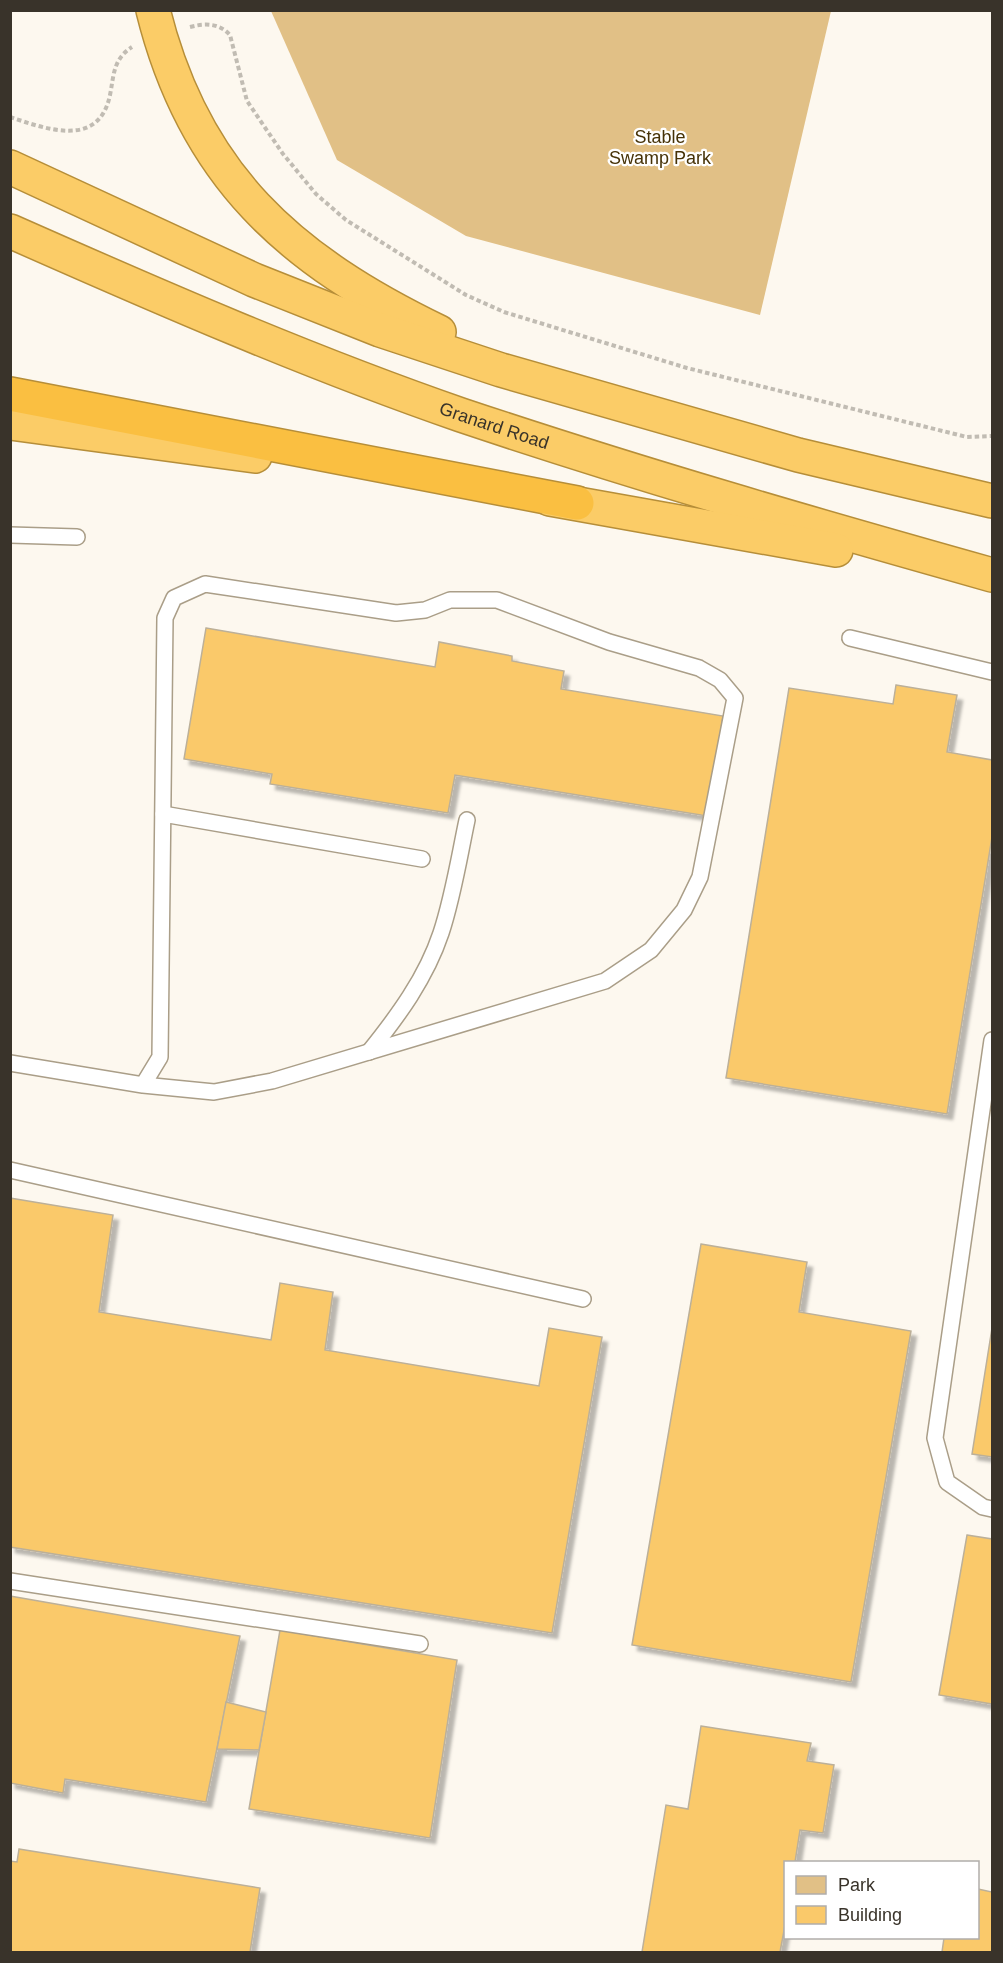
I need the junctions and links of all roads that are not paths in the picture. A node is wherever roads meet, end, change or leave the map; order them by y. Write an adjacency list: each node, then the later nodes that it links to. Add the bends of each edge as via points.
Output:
1 (153, 10): 4 (highway, via 178,88 193,119 239,189 275,227 360,292)
2 (10, 167): 4 (highway, via 301,300 432,348)
3 (10, 231): 11 (highway, Granard Road, via 220,323 460,414 723,499)
4 (576, 392): 7 (highway, via 798,455)
5 (10, 394): 8 (highway)
6 (10, 423): 8 (highway)
7 (993, 501)
8 (577, 503): 11 (highway, via 685,525)
9 (10, 534): 10 (lane)
10 (77, 537)
11 (993, 575)
12 (850, 639): 13 (lane)
13 (993, 672)
14 (163, 814): 16 (lane); 18 (lane, via 165,618 174,598 205,584 396,613 425,610 450,600 497,600 609,642 699,668 720,680 735,698 700,877 684,910 651,950 605,981); 20 (lane, via 160,1057)
15 (467, 820): 18 (lane, via 437,942 398,1016)
16 (422, 859)
17 (993, 1040): 23 (lane, via 934,1438 947,1482 983,1507)
18 (369, 1052): 20 (lane, via 272,1081 214,1092)
19 (10, 1064): 20 (lane)
20 (143, 1085)
21 (10, 1170): 22 (lane)
22 (583, 1299)
23 (993, 1509)
24 (10, 1581): 25 (lane)
25 (420, 1644)

